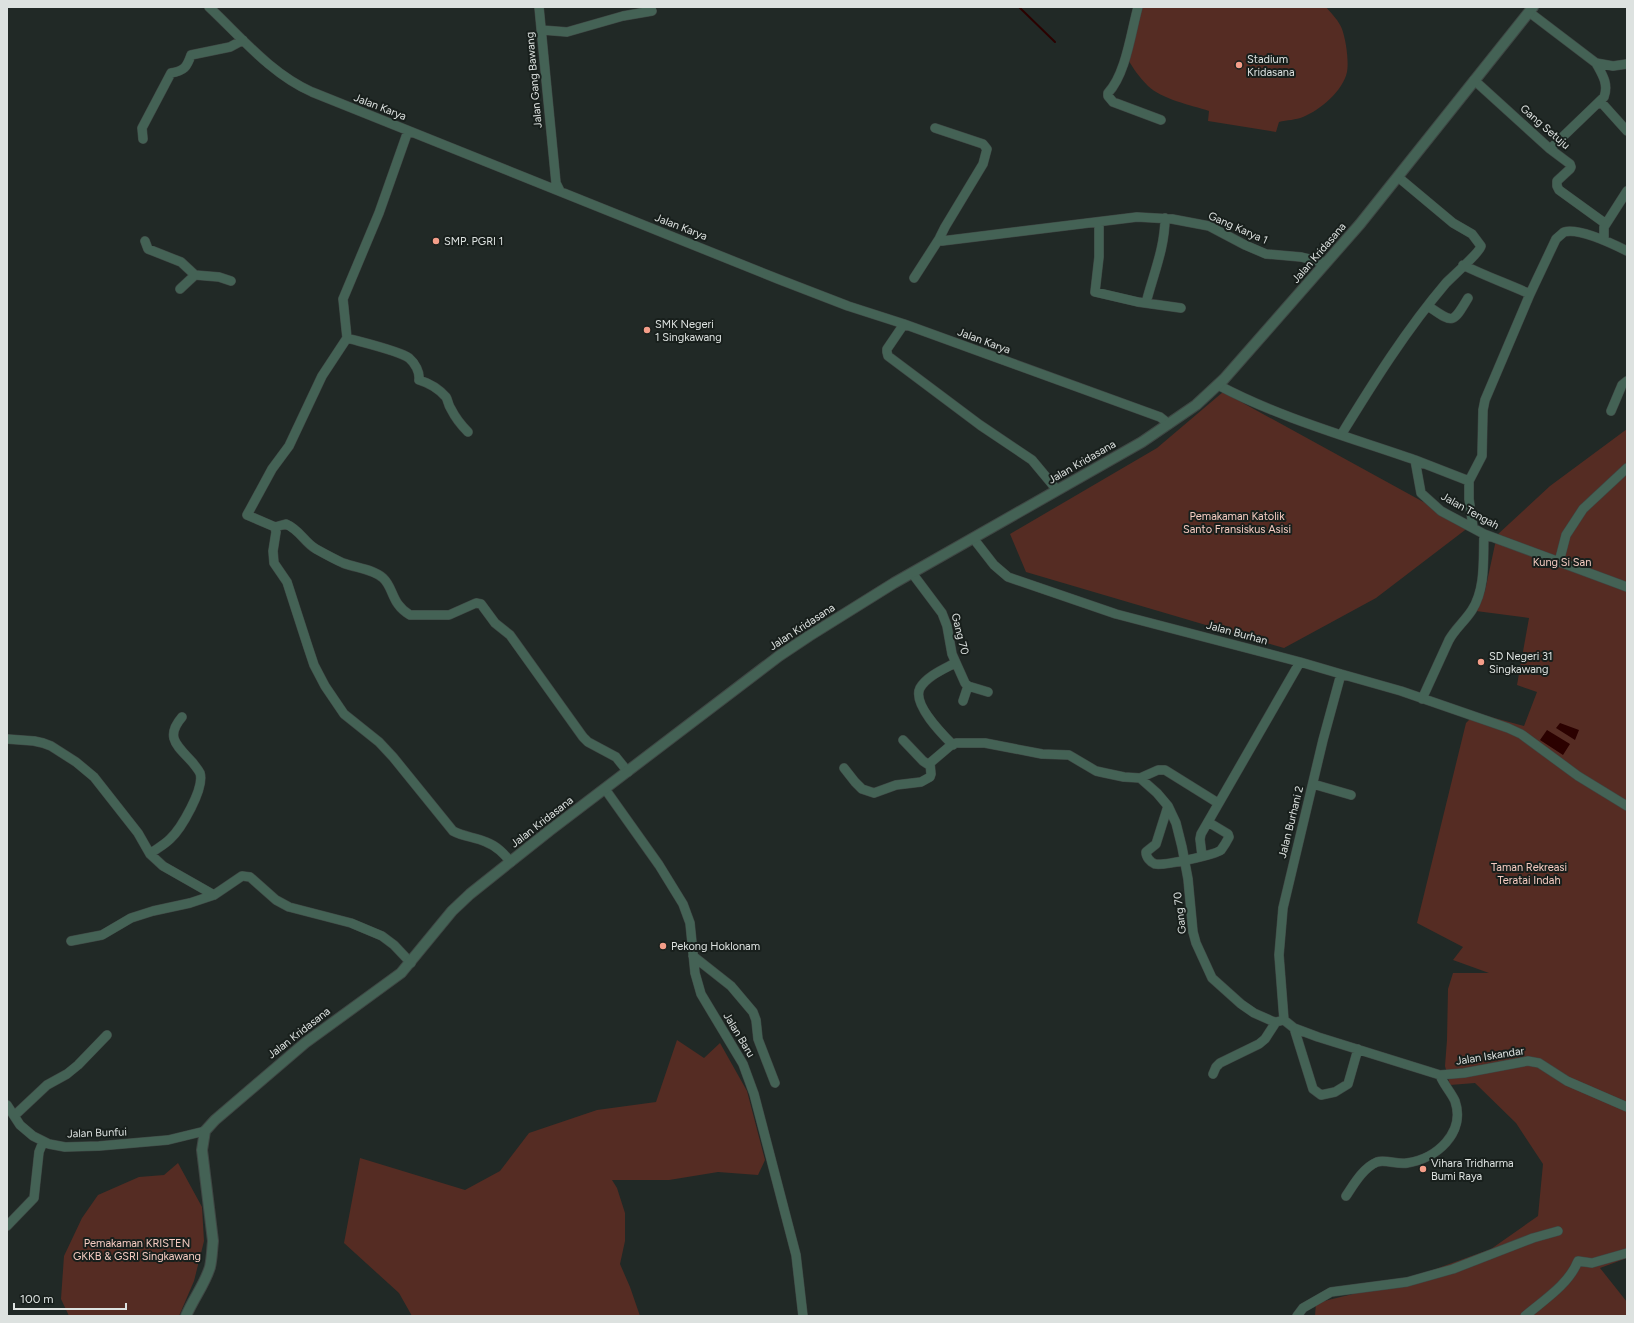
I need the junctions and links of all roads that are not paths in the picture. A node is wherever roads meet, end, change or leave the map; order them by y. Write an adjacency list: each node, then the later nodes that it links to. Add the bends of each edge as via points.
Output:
1 (209, 7): 7 (street, Jalan Karya)
2 (539, 7): 6 (street, Jalan Gang Bawang)
3 (1138, 7): 12 (street, via 1122,70 1108,96 1113,102)
4 (1531, 10): 8 (street); 10 (street, Jalan Kridasana)
5 (652, 12): 6 (street, via 623,16 567,32)
6 (542, 30): 19 (street, Jalan Gang Bawang, via 556,183)
7 (243, 40): 14 (street, Jalan Karya, via 298,86); 16 (street, via 230,47 191,55 188,66 171,73 142,128)
8 (1596, 63): 9 (street, via 1613,66); 11 (street, via 1606,87 1604,97)
9 (1627, 64)
10 (1474, 80): 17 (street, Gang Setuju); 18 (street, Jalan Kridasana)
11 (1600, 101): 15 (street); 17 (street)
12 (1161, 120)
13 (935, 128): 24 (street, via 983,144 987,149 983,164)
14 (408, 131): 19 (street, Jalan Karya); 40 (street, via 379,213 343,299)
15 (1627, 131)
16 (143, 139)
17 (1550, 149): 23 (street, Gang Setuju, via 1571,167 1557,181 1559,190)
18 (1398, 177): 28 (street, Jalan Kridasana); 29 (street, via 1453,223 1477,239 1480,249)
19 (560, 191): 39 (street, Jalan Karya, via 848,306)
20 (1627, 191): 23 (street)
21 (1165, 218): 22 (street, Gang Karya 1, via 1138,217); 28 (street, Gang Karya 1, via 1209,226 1266,254); 36 (street, via 1160,256)
22 (1099, 222): 24 (street, Gang Karya 1, via 944,242); 36 (street, via 1095,292)
23 (1606, 224): 25 (street)
24 (941, 236): 31 (street)
25 (1604, 240): 27 (street); 34 (street, via 1576,232 1564,232 1556,239)
26 (145, 241): 30 (street, via 148,249 181,262)
27 (1627, 251)
28 (1326, 263): 42 (street, Jalan Kridasana)
29 (1463, 265): 34 (street); 37 (street)
30 (195, 274): 32 (street); 33 (street)
31 (914, 278)
32 (231, 281)
33 (180, 289)
34 (1530, 294): 49 (street, via 1486,400 1483,410 1482,456)
35 (1468, 298): 37 (street, via 1457,316 1448,320)
36 (1146, 303): 38 (street)
37 (1428, 306): 46 (street)
38 (1181, 308)
39 (904, 324): 44 (street, Jalan Karya, via 1149,412); 50 (street, via 887,349 888,356 1032,460)
40 (347, 338): 45 (street, via 409,358 416,366 419,380 430,384 446,398 459,422); 51 (street, via 322,376 289,446 272,469 246,515)
41 (1627, 381): 43 (street, via 1622,385)
42 (1218, 385): 44 (street, Jalan Kridasana, via 1196,406); 46 (street, via 1275,411)
43 (1611, 411)
44 (1169, 424): 50 (street, Jalan Kridasana)
45 (468, 432)
46 (1341, 434): 47 (street)
47 (1415, 460): 49 (street); 52 (street, Jalan Tengah, via 1418,485 1426,499 1441,511)
48 (1627, 468): 55 (street, via 1583,509 1566,535)
49 (1470, 481): 52 (street, via 1469,499)
50 (1057, 490): 54 (street, Jalan Kridasana)
51 (275, 527): 71 (street, via 286,524 296,529 308,544 315,548 342,562 382,577 397,603 410,614 449,615 479,603 495,623 510,635 583,737 616,757); 83 (street, via 274,562 287,582 314,665 334,701 344,714 379,742 393,757 449,827 459,834 491,844)
52 (1473, 527): 53 (street, Jalan Tengah)
53 (1484, 534): 55 (street, Jalan Tengah); 63 (street, via 1482,579 1474,607 1449,638)
54 (972, 538): 56 (street, Jalan Kridasana); 58 (street, Jalan Burhan, via 994,565 1008,577 1116,614)
55 (1559, 562): 57 (street, Jalan Tengah)
56 (912, 573): 59 (street, Gang 70, via 942,613); 71 (street, Jalan Kridasana, via 779,656)
57 (1627, 587)
58 (1300, 662): 60 (street); 76 (street)
59 (955, 663): 61 (street, Gang 70); 68 (street, via 926,682 918,694 934,726)
60 (1341, 674): 63 (street); 73 (street, Jalan Burhani 2)
61 (968, 686): 62 (street); 64 (street)
62 (988, 692)
63 (1422, 699): 78 (street, via 1521,734 1578,776)
64 (963, 701)
65 (182, 717): 80 (street, via 172,731 173,737 198,769 200,783 188,813 173,835)
66 (7, 739): 80 (street, via 34,741 51,746 87,770 138,833)
67 (902, 740): 69 (street)
68 (953, 745): 69 (street); 72 (street, via 966,742 1042,754 1064,754 1075,757 1105,774)
69 (929, 765): 70 (street, via 931,774 927,779 896,785 874,793 862,789)
70 (844, 768)
71 (628, 772): 74 (street, Jalan Kridasana)
72 (1140, 778): 76 (street, via 1158,770 1165,770); 77 (street, Gang 70, via 1157,792)
73 (1313, 784): 75 (street); 88 (street, Jalan Burhani 2, via 1283,908 1278,956)
74 (605, 789): 83 (street, Jalan Kridasana); 86 (street, Jalan Baru, via 651,852 681,900 690,923)
75 (1351, 795)
76 (1218, 803): 79 (street)
77 (1168, 806): 82 (street, Gang 70, via 1176,823); 82 (street, via 1156,844 1146,855 1155,864)
78 (1627, 806)
79 (1208, 822): 81 (street, via 1200,839); 81 (street, via 1227,833 1229,837 1220,850)
80 (150, 854): 84 (street, via 163,866)
81 (1202, 856): 82 (street)
82 (1185, 861): 88 (street, Gang 70, via 1193,932 1212,978 1246,1007 1261,1016)
83 (510, 862): 87 (street, Jalan Kridasana, via 462,902)
84 (214, 895): 85 (street, via 131,918 102,935); 87 (street, via 242,876 250,877 276,900 289,907 350,923 382,936)
85 (71, 941)
86 (692, 956): 94 (street, via 731,986 753,1012 758,1039); 105 (street, Jalan Baru, via 701,994 743,1064 754,1094 795,1250)
87 (411, 963): 98 (street, Jalan Kridasana, via 305,1043)
88 (1280, 1021): 89 (street, Jalan Iskandar); 92 (street, via 1259,1044 1220,1063)
89 (1294, 1028): 91 (street, Jalan Iskandar); 91 (street, via 1313,1089 1321,1095 1335,1092 1348,1084)
90 (108, 1035): 97 (street, via 78,1065 47,1085)
91 (1358, 1049): 93 (street, Jalan Iskandar)
92 (1213, 1074)
93 (1440, 1075): 96 (street, Jalan Iskandar, via 1464,1074 1528,1061 1539,1063 1567,1081); 100 (street, via 1455,1102 1456,1120 1450,1139 1439,1150 1419,1161 1396,1164 1382,1161 1371,1165)
94 (775, 1083)
95 (7, 1105): 97 (street, Jalan Bunfui)
96 (1627, 1107)
97 (14, 1116): 99 (street, Jalan Bunfui, via 26,1130)
98 (205, 1131): 99 (street, Jalan Bunfui, via 168,1140 99,1146 65,1147); 104 (street, via 202,1150 212,1254 210,1267)
99 (43, 1142): 101 (street, via 34,1198)
100 (1346, 1196)
101 (7, 1226)
102 (1558, 1231): 106 (street, via 1453,1269 1407,1282 1331,1292 1303,1308)
103 (1627, 1253): 107 (street, via 1592,1263 1578,1261 1568,1278)
104 (186, 1316)
105 (803, 1316)
106 (1297, 1316)
107 (1525, 1316)

